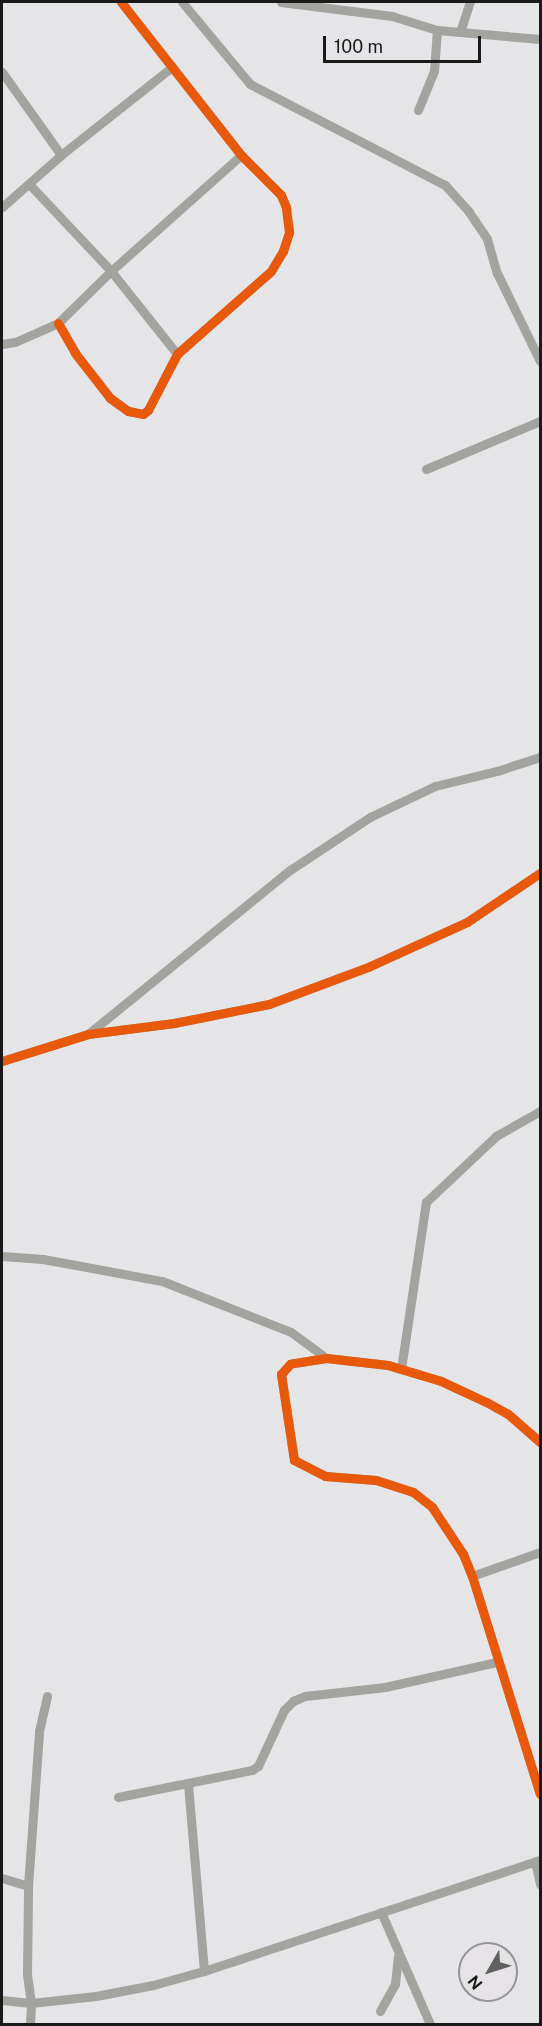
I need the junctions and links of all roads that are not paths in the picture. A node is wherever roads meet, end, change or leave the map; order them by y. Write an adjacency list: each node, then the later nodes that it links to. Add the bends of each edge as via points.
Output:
1 (121, 2): 8 (street)
2 (182, 2): 19 (street, via 250,84 445,185 487,240 497,273)
3 (281, 2): 5 (street, via 392,16)
4 (470, 2): 6 (street)
5 (438, 30): 6 (street); 10 (street, via 434,71)
6 (460, 32): 7 (street)
7 (540, 39)
8 (172, 68): 11 (street); 12 (street)
9 (2, 72): 11 (street)
10 (417, 110)
11 (62, 155): 13 (street)
12 (241, 155): 15 (street); 18 (street, via 281,195 289,232 283,251 271,271)
13 (30, 185): 14 (street); 15 (street)
14 (2, 207)
15 (111, 271): 16 (street); 18 (street)
16 (58, 322): 17 (street); 18 (street, via 75,353 110,398 135,415 148,410)
17 (2, 344)
18 (177, 354)
19 (540, 361)
20 (540, 421): 21 (street)
21 (426, 469)
22 (540, 757): 24 (street, via 435,786 370,817 290,870)
23 (540, 873): 24 (street, via 467,922 368,967 269,1004 174,1023)
24 (88, 1034): 25 (street)
25 (2, 1061)
26 (540, 1111): 29 (street, via 496,1136 426,1202)
27 (2, 1256): 28 (street, via 43,1259 162,1281 291,1332)
28 (326, 1358): 29 (street); 32 (street, via 290,1364 281,1374 294,1460 326,1476 376,1480 413,1492 432,1507 463,1554)
29 (401, 1369): 30 (street, via 441,1382 501,1410)
30 (540, 1442)
31 (540, 1552): 32 (street)
32 (472, 1576): 33 (street)
33 (497, 1662): 35 (street, via 386,1688 305,1696 284,1710 258,1766); 36 (street)
34 (47, 1696): 41 (street, via 39,1731)
35 (188, 1784): 37 (street); 44 (street)
36 (540, 1794)
37 (118, 1797)
38 (538, 1861): 40 (street); 42 (street)
39 (2, 1878): 41 (street)
40 (540, 1884)
41 (28, 1887): 46 (street, via 27,1974)
42 (381, 1912): 43 (street); 44 (street)
43 (399, 1954): 47 (street, via 395,1984); 49 (street)
44 (204, 1971): 46 (street, via 96,1996)
45 (2, 2000): 46 (street)
46 (32, 2003): 48 (street)
47 (380, 2011)
48 (30, 2025)
49 (430, 2025)

